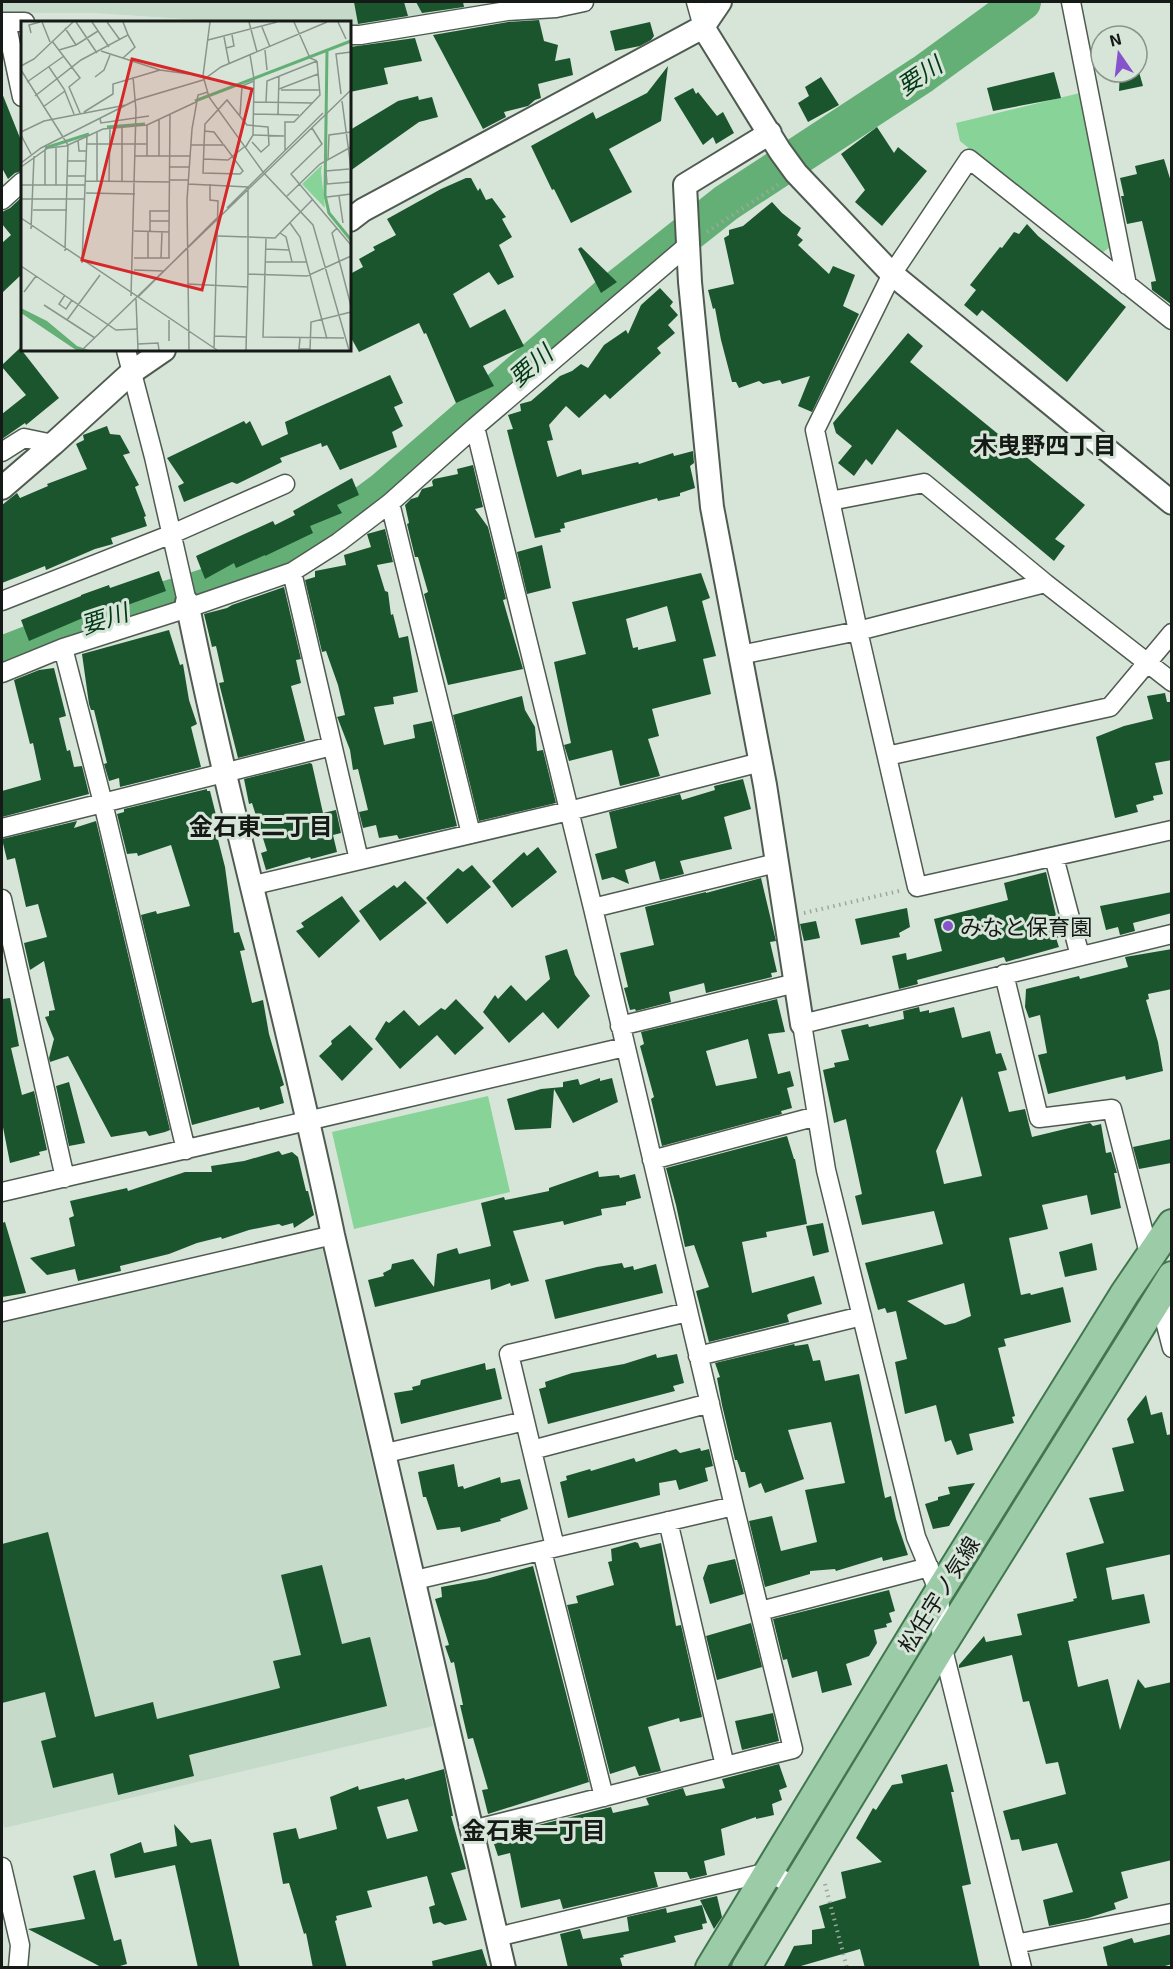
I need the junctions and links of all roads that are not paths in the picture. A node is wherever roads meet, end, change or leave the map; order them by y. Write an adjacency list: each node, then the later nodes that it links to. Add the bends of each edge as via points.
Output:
1 (584, 2): 8 (street)
2 (696, 2): 7 (street)
3 (720, 2): 7 (street)
4 (1071, 2): 16 (street)
5 (4, 22): 6 (street); 9 (street)
6 (21, 22)
7 (703, 27): 10 (street); 13 (street)
8 (351, 35)
9 (21, 93)
10 (775, 142): 14 (street, via 685,185); 15 (street, via 796,173)
11 (21, 183): 12 (street)
12 (2, 200)
13 (351, 219)
14 (687, 236): 21 (street); 37 (street, via 712,507)
15 (892, 274): 16 (street, via 969,159); 26 (street, via 815,430); 28 (street)
16 (1127, 285): 17 (street)
17 (1172, 320)
18 (126, 351): 20 (street)
19 (163, 351): 20 (street)
20 (132, 372): 22 (street); 29 (street)
21 (475, 427): 27 (street); 46 (street)
22 (53, 444): 23 (street, via 24,438); 25 (street)
23 (2, 452)
24 (285, 484): 29 (street)
25 (2, 488)
26 (830, 501): 31 (street, via 924,483); 34 (street)
27 (390, 503): 30 (street); 49 (street)
28 (1172, 503)
29 (172, 534): 32 (street); 33 (street)
30 (292, 572): 32 (street); 41 (street)
31 (1045, 584): 34 (street); 38 (street)
32 (186, 600): 36 (street); 44 (street)
33 (2, 601)
34 (858, 631): 37 (street); 42 (street)
35 (1172, 633): 38 (street)
36 (63, 648): 39 (street); 45 (street)
37 (740, 655): 43 (street)
38 (1148, 663): 40 (street); 42 (street, via 1110,707)
39 (2, 673)
40 (1172, 682)
41 (332, 746): 44 (street); 51 (street)
42 (887, 756): 50 (street, via 917,887)
43 (760, 762): 46 (street); 52 (street)
44 (224, 771): 45 (street); 53 (street)
45 (103, 802): 47 (street); 65 (street)
46 (568, 811): 49 (street); 55 (street)
47 (2, 828)
48 (1172, 830): 50 (street)
49 (471, 834): 51 (street)
50 (1053, 856): 57 (street)
51 (358, 860): 53 (street)
52 (777, 863): 55 (street); 59 (street)
53 (250, 886): 64 (street)
54 (2, 899): 67 (street)
55 (593, 908): 61 (street)
56 (1172, 934): 57 (street)
57 (1080, 956): 58 (street)
58 (1004, 974): 60 (street); 71 (street, via 1039,1118 1112,1108)
59 (796, 983): 60 (street); 61 (street)
60 (802, 1024): 63 (street)
61 (620, 1026): 62 (street)
62 (626, 1047): 64 (street); 66 (street)
63 (817, 1116): 66 (street); 75 (street, via 826,1170)
64 (309, 1121): 65 (street); 70 (street)
65 (186, 1149): 67 (street)
66 (652, 1160): 74 (street)
67 (65, 1178): 68 (street)
68 (2, 1192)
69 (1172, 1224): 71 (main road, 松任宇ノ気線)
70 (333, 1235): 73 (street); 81 (street)
71 (1150, 1257): 72 (street); 86 (main road, 松任宇ノ気線)
72 (1165, 1286): 76 (street); 88 (main road, 松任宇ノ気線)
73 (2, 1312)
74 (688, 1312): 77 (street); 79 (street, via 509,1354)
75 (862, 1316): 77 (street); 86 (street, via 916,1537)
76 (1172, 1348)
77 (698, 1356): 78 (street)
78 (710, 1403): 80 (street); 82 (street)
79 (525, 1421): 80 (street); 81 (street)
80 (532, 1450): 84 (street)
81 (386, 1453): 85 (street)
82 (734, 1506): 83 (street); 87 (street)
83 (668, 1521): 84 (street); 89 (street)
84 (548, 1549): 85 (street); 90 (street)
85 (415, 1580): 91 (street)
86 (934, 1580): 87 (street); 88 (street); 93 (main road, 松任宇ノ気線)
87 (760, 1611): 89 (street, via 793,1749)
88 (942, 1645): 94 (main road, 松任宇ノ気線); 97 (street)
89 (725, 1766): 90 (street)
90 (604, 1797): 91 (street)
91 (472, 1830): 96 (street)
92 (2, 1867): 98 (street, via 20,1945)
93 (768, 1872): 94 (street); 96 (street); 100 (main road, 松任宇ノ気線)
94 (801, 1877): 101 (main road, 松任宇ノ気線)
95 (1172, 1913): 97 (street)
96 (497, 1937): 99 (street)
97 (1016, 1944): 102 (street)
98 (18, 1968)
99 (504, 1968)
100 (710, 1968)
101 (746, 1968)
102 (1022, 1968)

